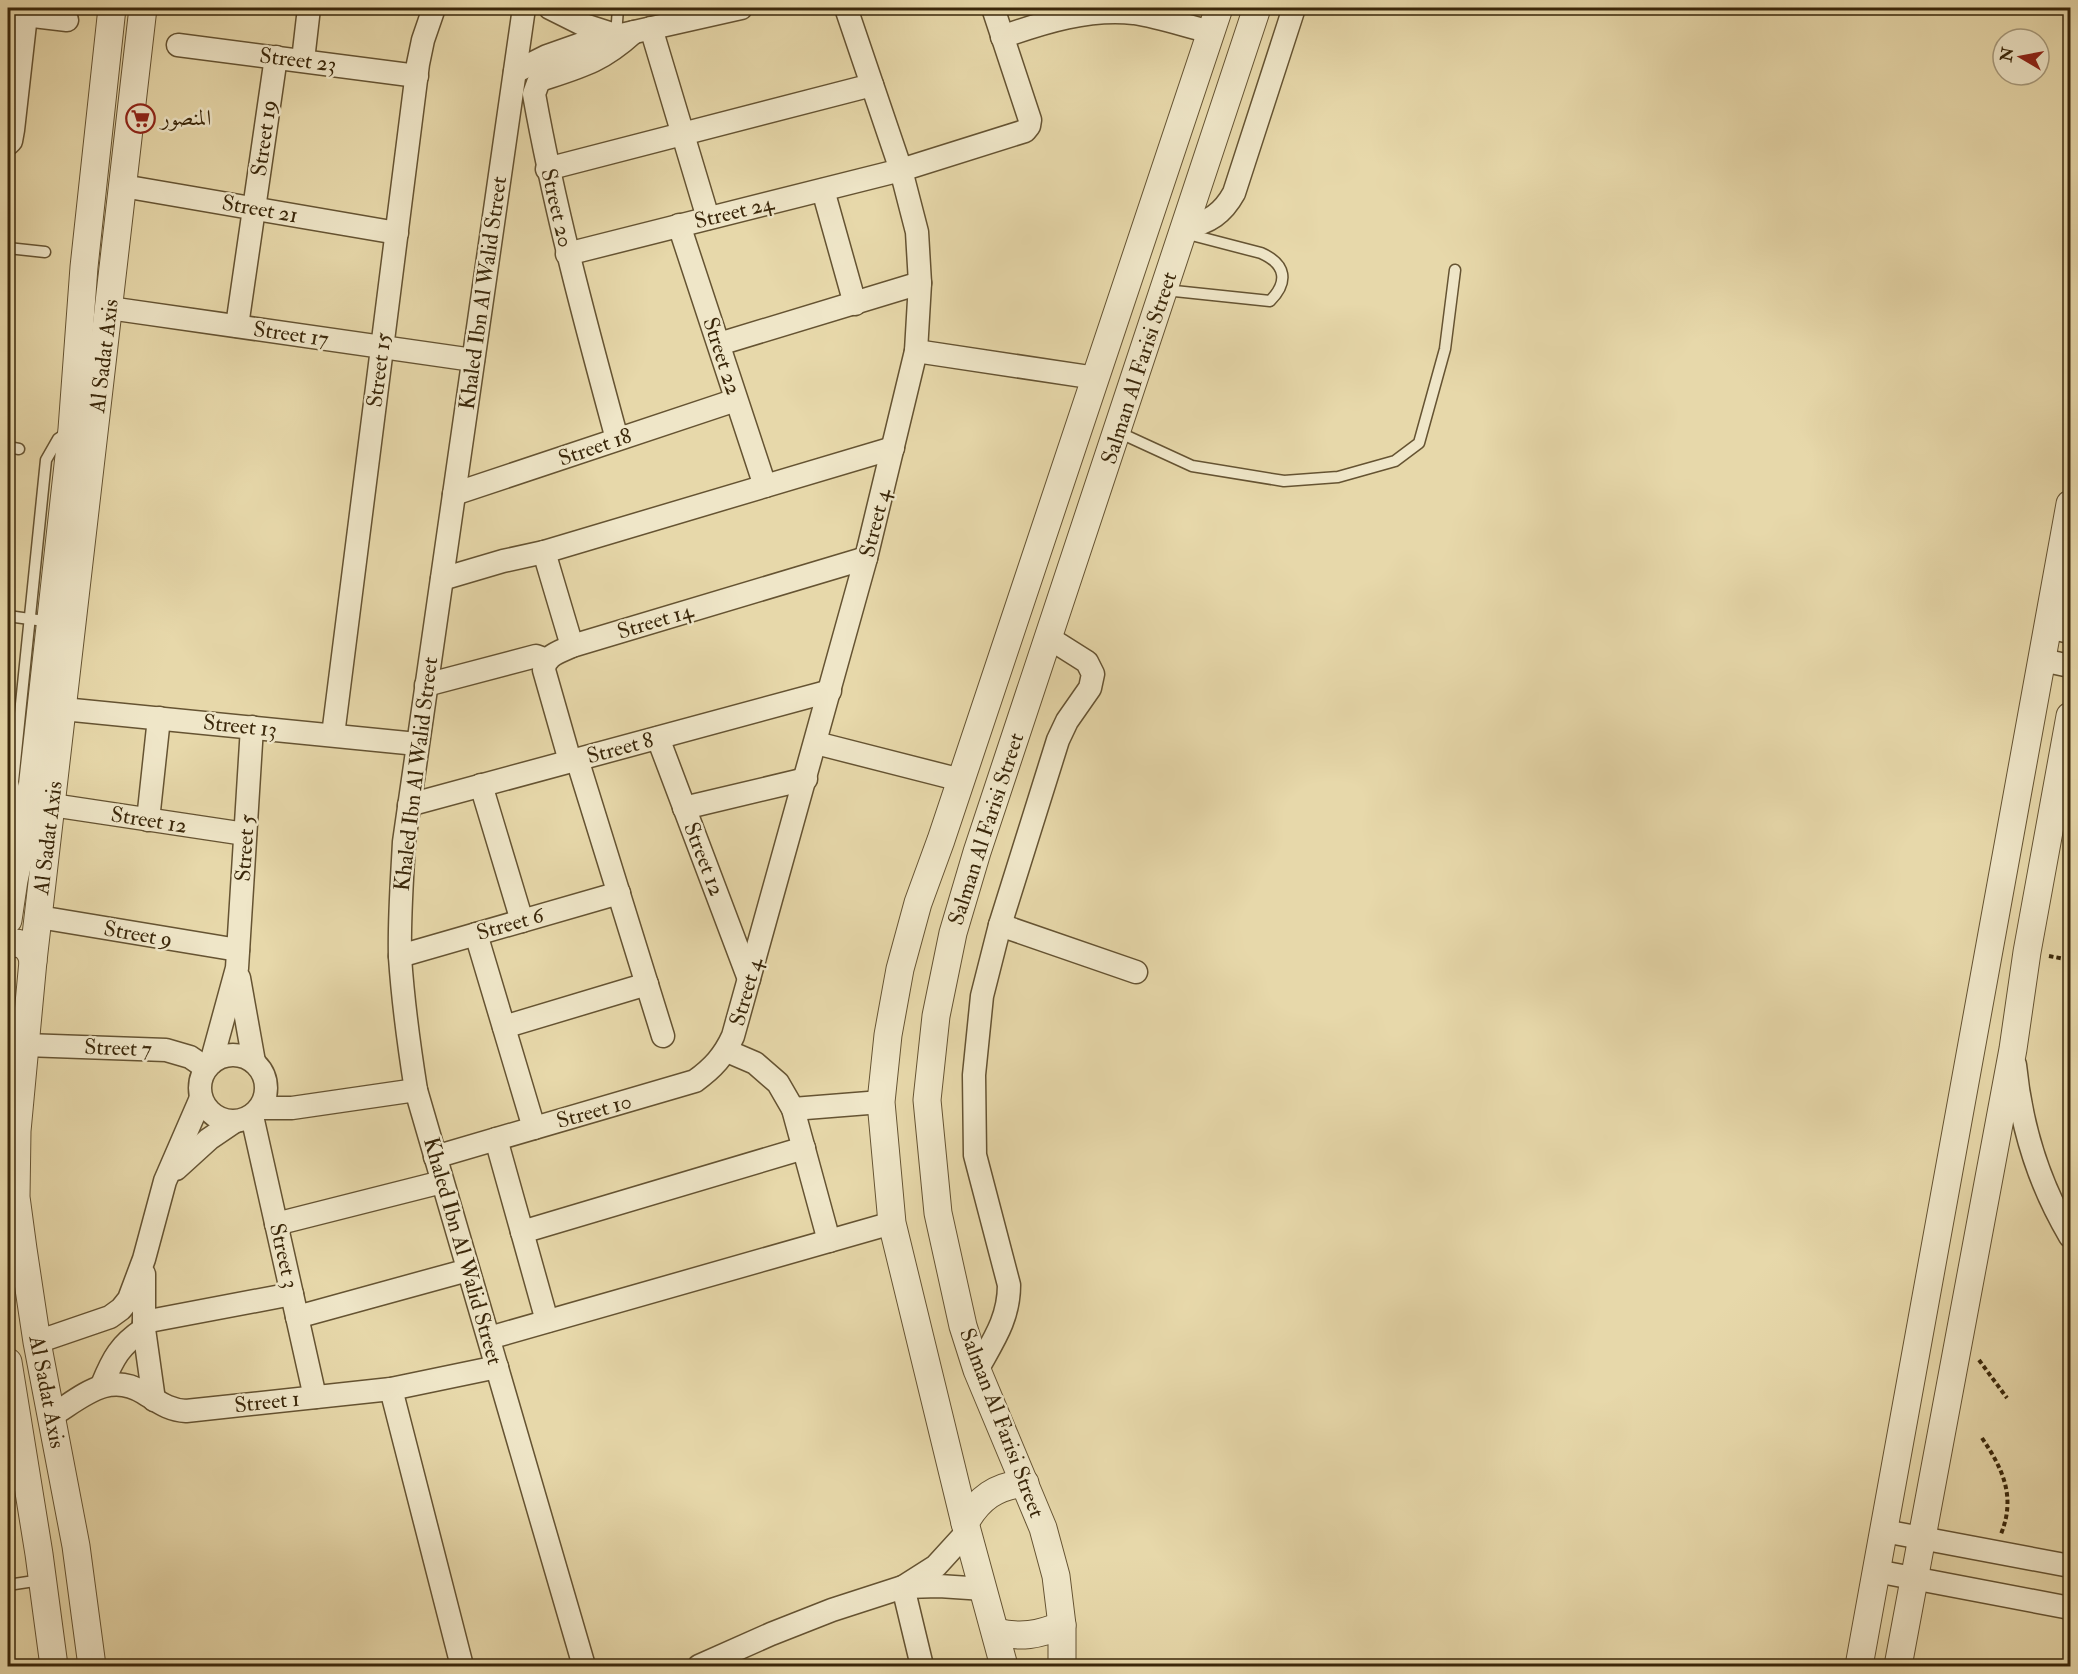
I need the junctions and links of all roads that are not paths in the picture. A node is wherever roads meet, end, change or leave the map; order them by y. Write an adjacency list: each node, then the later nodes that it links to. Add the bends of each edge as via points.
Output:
1 (112, 8): 39 (street, Al Sadat Axis)
2 (143, 8): 29 (street, Al Sadat Axis)
3 (309, 8): 21 (street)
4 (434, 8): 23 (street, Street 15)
5 (525, 8): 22 (street, Khaled Ibn Al Walid Street)
6 (550, 8): 17 (street, via 584,25)
7 (618, 8): 17 (lane)
8 (741, 8): 13 (street)
9 (846, 8): 24 (street, Street 4)
10 (993, 8): 18 (street)
11 (1257, 8): 34 (street, Salman Al Farisi Street)
12 (1294, 8): 34 (street, via 1234,193 1210,220)
13 (709, 11): 17 (street)
14 (17, 14): 16 (street); 26 (street, via 13,130)
15 (1215, 20): 18 (street, via 1134,13 1089,14 1045,22); 51 (street, Salman Al Farisi Street)
16 (67, 21)
17 (634, 32): 22 (street, via 581,44); 25 (street); 27 (street, Street 20, via 587,65 538,83 534,94)
18 (1002, 37): 28 (street, Street 24, via 1029,126 1019,134)
19 (178, 45): 20 (street, Street 23)
20 (276, 57): 21 (street, Street 23); 31 (street, Street 19)
21 (303, 60): 23 (street, Street 23)
22 (515, 72): 50 (street, Khaled Ibn Al Walid Street)
23 (417, 75): 35 (street, Street 15)
24 (872, 85): 25 (street); 28 (street, Street 4)
25 (684, 134): 27 (street); 32 (street)
26 (8, 144)
27 (547, 169): 38 (street, Street 20)
28 (901, 170): 30 (street, Street 24); 42 (street, Street 4, via 917,232)
29 (123, 186): 31 (street, Street 21); 41 (street, Al Sadat Axis)
30 (823, 190): 32 (street, Street 24); 44 (street)
31 (254, 208): 35 (street, Street 21); 46 (street, Street 19)
32 (708, 218): 33 (street, Street 24)
33 (679, 225): 38 (street, Street 24); 47 (street, Street 22)
34 (1185, 230): 43 (street, Salman Al Farisi Street); 43 (lane, via 1273,258 1281,268 1279,292 1270,301)
35 (397, 233): 48 (street, Street 15)
36 (8, 248): 37 (lane)
37 (45, 252)
38 (567, 254): 54 (street, Street 20)
39 (84, 267): 41 (street); 63 (street, Al Sadat Axis, via 72,429)
40 (1455, 270): 53 (lane, via 1446,349 1419,443 1395,461 1338,477 1284,481 1192,466)
41 (114, 271): 45 (street, Al Sadat Axis)
42 (920, 283): 44 (street); 49 (street, Street 4)
43 (1165, 290): 53 (street, Salman Al Farisi Street)
44 (855, 304): 47 (street)
45 (109, 308): 46 (street, Street 17); 72 (street, Al Sadat Axis)
46 (237, 326): 48 (street, Street 17)
47 (719, 344): 52 (street, Street 22)
48 (382, 347): 50 (street, Street 17); 76 (street, Street 15)
49 (916, 351): 51 (street); 55 (street, Street 4)
50 (473, 360): 57 (street, Khaled Ibn Al Walid Street)
51 (1095, 378): 82 (street, Salman Al Farisi Street)
52 (736, 399): 54 (street, Street 18); 56 (street, Street 22)
53 (1118, 432): 65 (street, Salman Al Farisi Street)
54 (617, 440): 57 (street, Street 18)
55 (893, 448): 56 (street); 60 (street, Street 4)
56 (765, 486): 59 (street)
57 (454, 494): 61 (street, Khaled Ibn Al Walid Street)
58 (2070, 504): 64 (street)
59 (544, 552): 61 (street); 66 (street)
60 (866, 558): 66 (street, Street 14); 71 (street, Street 4)
61 (442, 579): 70 (street, Khaled Ibn Al Walid Street)
62 (8, 616): 63 (lane)
63 (40, 620): 84 (street, Al Sadat Axis)
64 (2059, 629): 68 (street)
65 (1049, 638): 95 (street, via 1087,662 1093,674 1090,688 1058,740); 138 (street, Salman Al Farisi Street, via 953,933 936,1016 927,1100 938,1213)
66 (572, 646): 67 (street, Street 14)
67 (547, 660): 70 (street, via 536,656); 80 (street, via 544,670)
68 (2042, 660): 69 (street); 147 (street)
69 (2070, 666)
70 (426, 685): 79 (street, Khaled Ibn Al Walid Street)
71 (830, 692): 77 (street, Street 8); 78 (street, Street 4)
72 (63, 709): 74 (street, Street 13); 84 (street, Al Sadat Axis)
73 (2070, 716): 108 (street)
74 (159, 718): 75 (street, Street 13); 87 (street)
75 (252, 727): 76 (street, Street 13); 88 (street, Street 5)
76 (333, 735): 79 (street, Street 13)
77 (658, 738): 80 (street, Street 8); 86 (street, Street 12)
78 (816, 743): 81 (street, Street 4); 82 (street)
79 (417, 744): 85 (street, Khaled Ibn Al Walid Street)
80 (574, 760): 83 (street, Street 8); 91 (street)
81 (806, 779): 86 (street); 102 (street, Street 4)
82 (961, 780): 113 (street, Salman Al Farisi Street, via 918,903 900,969)
83 (481, 785): 85 (street, Street 8); 94 (street)
84 (30, 805): 87 (street, Street 12); 89 (street, Al Sadat Axis); 90 (street, Al Sadat Axis)
85 (409, 805): 98 (street, Khaled Ibn Al Walid Street, via 400,899)
86 (684, 808): 102 (street, Street 12)
87 (148, 820): 88 (street, Street 12)
88 (245, 834): 99 (street, Street 5)
89 (14, 880): 90 (street, via 22,888 32,890); 93 (street, Al Sadat Axis)
90 (42, 884): 92 (street, Al Sadat Axis)
91 (619, 893): 94 (street, Street 6); 103 (street)
92 (39, 917): 99 (street, Street 9); 100 (street, Al Sadat Axis)
93 (8, 920)
94 (522, 921): 96 (street, Street 6)
95 (999, 924): 101 (street); 138 (street, via 982,996 974,1075 975,1155 1009,1285 1009,1300 999,1330)
96 (476, 934): 98 (street, Street 6); 104 (street)
97 (8, 945): 100 (street, via 26,946)
98 (400, 956): 111 (street, Khaled Ibn Al Walid Street)
99 (238, 959): 109 (street, Street 5); 110 (street, Street 5)
100 (33, 961): 107 (street, Al Sadat Axis)
101 (1136, 972)
102 (749, 980): 106 (street, Street 4)
103 (647, 984): 104 (street); 105 (street)
104 (504, 1027): 116 (street)
105 (663, 1036)
106 (730, 1044): 114 (street, via 778,1083); 116 (street, Street 10, via 713,1068 695,1081)
107 (25, 1045): 110 (street, Street 7, via 166,1050); 135 (street, Al Sadat Axis, via 16,1197)
108 (2013, 1049): 125 (street, via 2028,1137 2042,1179); 148 (street)
109 (254, 1062): 110 (street, via 237,1055 219,1058); 115 (street, via 263,1074 266,1095)
110 (208, 1066): 112 (street, via 202,1077)
111 (416, 1090): 115 (street); 119 (street, Khaled Ibn Al Walid Street)
112 (201, 1098): 115 (street, via 213,1115 223,1120); 120 (street)
113 (881, 1102): 114 (street); 122 (street, Salman Al Farisi Street)
114 (793, 1109): 118 (street)
115 (248, 1115): 120 (street, via 209,1139); 123 (street, Street 3)
116 (534, 1128): 117 (street, Street 10)
117 (496, 1139): 119 (street, Street 10); 124 (street)
118 (804, 1148): 124 (street); 126 (street)
119 (435, 1157): 121 (street, Khaled Ibn Al Walid Street)
120 (165, 1181): 127 (street)
121 (442, 1182): 123 (street); 128 (street, Khaled Ibn Al Walid Street)
122 (892, 1223): 126 (street); 146 (street, Salman Al Farisi Street)
123 (276, 1224): 129 (street, Street 3)
124 (522, 1232): 131 (street)
125 (2070, 1236)
126 (829, 1241): 131 (street)
127 (144, 1259): 132 (street, via 121,1310); 133 (street)
128 (468, 1270): 130 (street); 134 (street, Khaled Ibn Al Walid Street)
129 (292, 1294): 130 (street, Street 3); 133 (street)
130 (297, 1317): 141 (street, Street 3)
131 (547, 1321): 134 (street)
132 (71, 1330): 133 (street); 135 (street)
133 (138, 1330): 139 (street, via 108,1369); 142 (street)
134 (489, 1338): 137 (street, Khaled Ibn Al Walid Street)
135 (37, 1342): 143 (street, Al Sadat Axis)
136 (8, 1362): 144 (street, Al Sadat Axis)
137 (497, 1367): 140 (street, Street 1); 165 (street, Khaled Ibn Al Walid Street)
138 (977, 1370): 145 (street, Salman Al Farisi Street)
139 (102, 1385): 142 (street, Street 1, via 130,1386); 143 (street)
140 (391, 1389): 141 (street, Street 1); 164 (street)
141 (315, 1397): 142 (street, Street 1, via 186,1411)
142 (154, 1400)
143 (51, 1416): 149 (street, Al Sadat Axis)
144 (12, 1422): 151 (street, Al Sadat Axis)
145 (1025, 1483): 146 (street, via 996,1489 983,1498 972,1509); 160 (street, Salman Al Farisi Street, via 1053,1566)
146 (966, 1528): 155 (street, via 936,1566); 156 (street, Salman Al Farisi Street)
147 (1884, 1532): 148 (street); 152 (street)
148 (1921, 1538): 150 (street); 153 (street)
149 (76, 1546): 151 (street, via 70,1553); 158 (street, Al Sadat Axis)
150 (2070, 1566)
151 (40, 1567): 154 (lane); 159 (street, Al Sadat Axis)
152 (1876, 1571): 153 (street); 170 (street)
153 (1914, 1578): 157 (street); 171 (street)
154 (8, 1585)
155 (903, 1587): 156 (street); 166 (street, via 771,1634); 167 (street)
156 (984, 1589): 161 (street, Salman Al Farisi Street)
157 (2070, 1608)
158 (86, 1612): 159 (street, via 61,1609); 163 (street, Al Sadat Axis)
159 (47, 1620): 162 (street, Al Sadat Axis)
160 (1062, 1625): 161 (street, via 1022,1636); 169 (street, Salman Al Farisi Street)
161 (996, 1632): 168 (street, Salman Al Farisi Street)
162 (54, 1666)
163 (92, 1666)
164 (462, 1666)
165 (584, 1666)
166 (699, 1666)
167 (922, 1666)
168 (1004, 1666)
169 (1062, 1666)
170 (1859, 1666)
171 (1898, 1666)

